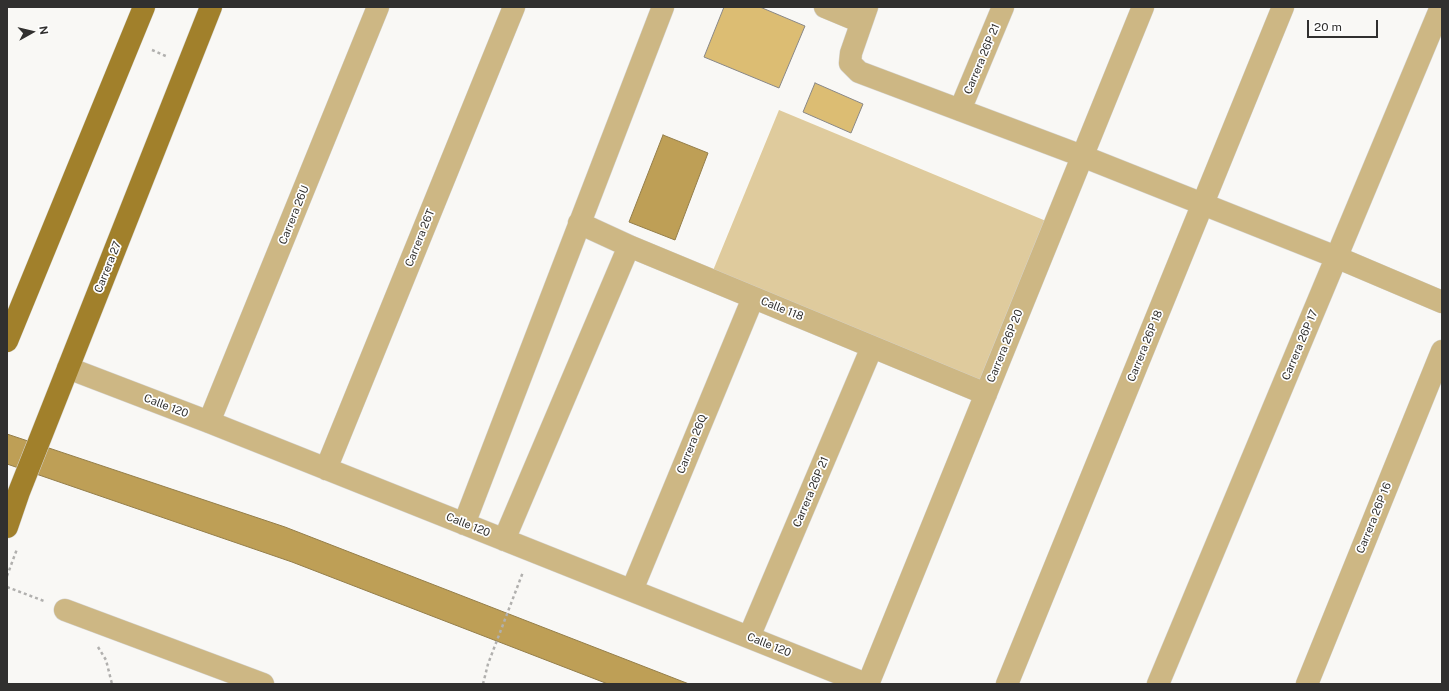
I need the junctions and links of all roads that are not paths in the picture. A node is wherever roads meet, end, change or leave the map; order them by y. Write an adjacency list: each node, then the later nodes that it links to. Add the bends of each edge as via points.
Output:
1 (144, 7): 20 (main road)
2 (211, 7): 23 (main road, Carrera 27)
3 (378, 7): 25 (street, Carrera 26U)
4 (514, 7): 26 (street, Carrera 26T)
5 (663, 7): 15 (street)
6 (825, 7): 11 (street)
7 (1003, 7): 12 (street, Carrera 26P 21)
8 (1143, 7): 13 (street, Carrera 26P 20)
9 (1283, 7): 14 (street, Carrera 26P 18)
10 (1441, 7): 17 (street, Carrera 26P 17)
11 (864, 14): 12 (street, via 850,63 859,72)
12 (960, 110): 13 (street)
13 (1082, 156): 14 (street); 24 (street, Carrera 26P 20)
14 (1202, 205): 17 (street); 35 (street, Carrera 26P 18)
15 (579, 222): 16 (street, Calle 118); 27 (street)
16 (630, 246): 18 (street, Calle 118); 29 (street)
17 (1336, 257): 19 (street); 36 (street, Carrera 26P 17)
18 (753, 298): 21 (street, Calle 118); 30 (street, Carrera 26Q)
19 (1442, 302)
20 (7, 341)
21 (872, 346): 24 (street, Calle 118); 32 (street, Carrera 26P 21)
22 (1442, 351): 37 (street, Carrera 26P 16)
23 (68, 368): 25 (street, Calle 120); 28 (main road, Carrera 27)
24 (986, 394): 34 (street, Carrera 26P 20)
25 (209, 422): 26 (street, Calle 120)
26 (326, 469): 27 (street, Calle 120)
27 (464, 524): 29 (street, Calle 120)
28 (7, 527)
29 (504, 540): 30 (street, Calle 120)
30 (632, 590): 32 (street, Calle 120)
31 (65, 610): 33 (street)
32 (749, 637): 34 (street, Calle 120)
33 (263, 684)
34 (867, 684)
35 (1007, 684)
36 (1158, 684)
37 (1307, 684)

